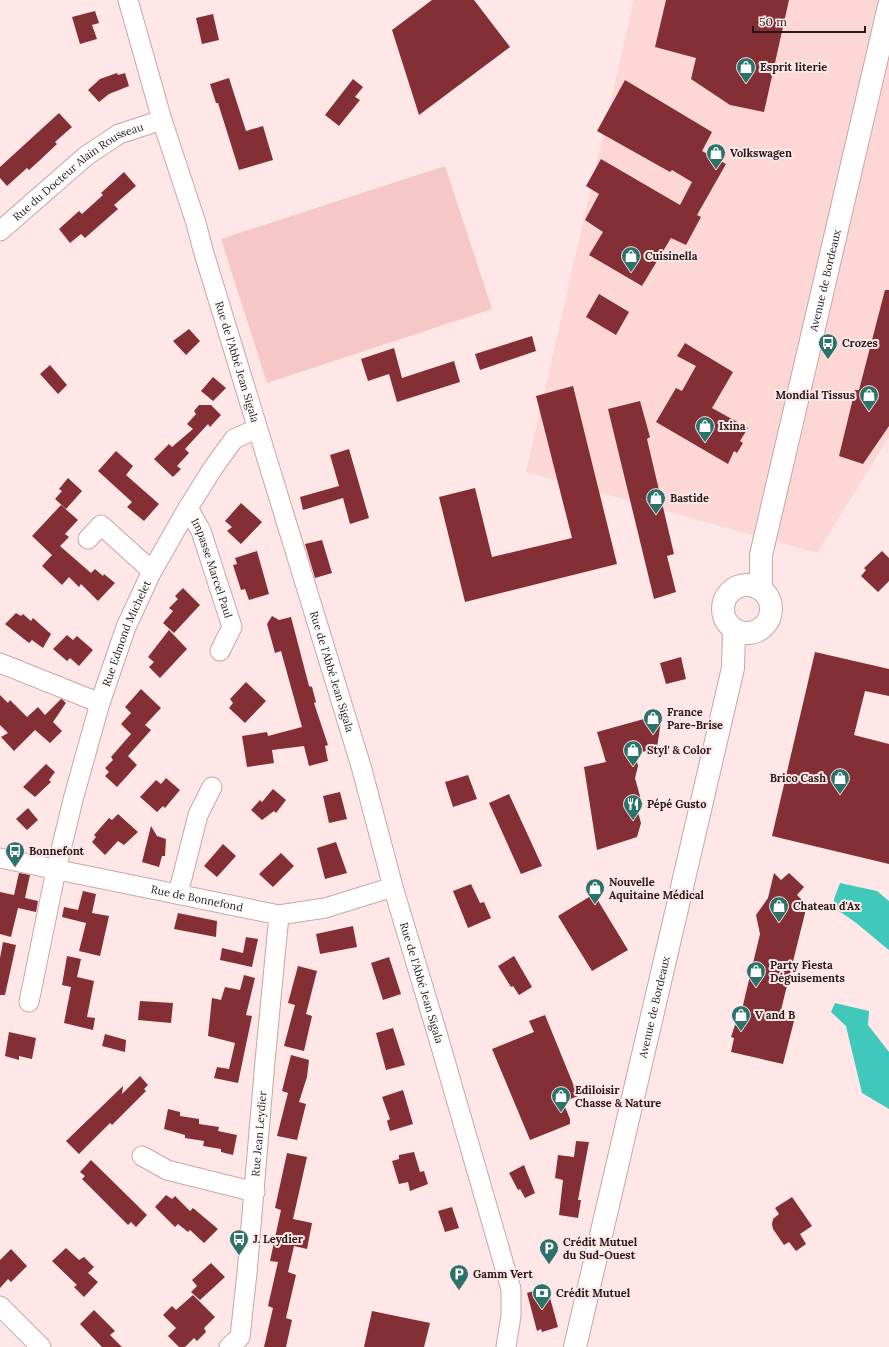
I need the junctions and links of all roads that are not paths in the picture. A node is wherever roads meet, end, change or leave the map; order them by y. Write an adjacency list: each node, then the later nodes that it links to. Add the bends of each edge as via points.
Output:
1 (128, 0): 3 (street, Rue de l'Abbé Jean Sigala)
2 (889, 6): 8 (main road, Avenue de Bordeaux)
3 (162, 120): 4 (street, Rue du Docteur Alain Rousseau, via 119,134 86,156); 5 (street, Rue de l'Abbé Jean Sigala, via 196,223)
4 (0, 231)
5 (256, 429): 6 (street, Rue Edmond Michelet, via 234,439); 21 (street, Rue de l'Abbé Jean Sigala, via 361,766)
6 (188, 508): 9 (street, Rue Edmond Michelet); 14 (street, Impasse Marcel Paul, via 201,531 232,627)
7 (88, 539): 9 (street, via 101,525)
8 (761, 555): 10 (main road, Avenue de Bordeaux); 11 (main road, Avenue de Bordeaux)
9 (152, 571): 17 (street, Rue Edmond Michelet, via 126,627)
10 (736, 588): 11 (main road, via 748,584); 13 (main road, Avenue de Bordeaux, via 726,596 722,609 725,621)
11 (761, 588): 12 (main road, Avenue de Bordeaux, via 769,597 772,609 768,623)
12 (761, 630): 13 (main road, via 748,634); 16 (main road, Avenue de Bordeaux)
13 (734, 631): 16 (main road, Avenue de Bordeaux)
14 (220, 651)
15 (0, 663): 17 (street)
16 (733, 668): 31 (main road, Avenue de Bordeaux)
17 (100, 703): 20 (street, Rue Edmond Michelet)
18 (212, 787): 22 (street, via 198,815)
19 (0, 858): 20 (street, Rue de Bonnefond)
20 (56, 870): 22 (street, Rue de Bonnefond); 24 (street, Rue Edmond Michelet)
21 (393, 887): 23 (street, Rue de Bonnefond, via 325,908); 30 (street, Rue de l'Abbé Jean Sigala, via 511,1289)
22 (178, 894): 23 (street, Rue de Bonnefond)
23 (279, 915): 26 (street, Rue Jean Leydier)
24 (29, 1002)
25 (142, 1156): 26 (street, via 167,1170)
26 (254, 1192): 29 (street, Rue Jean Leydier, via 240,1337)
27 (0, 1306): 28 (street)
28 (41, 1347)
29 (229, 1347)
30 (506, 1347)
31 (575, 1347)

